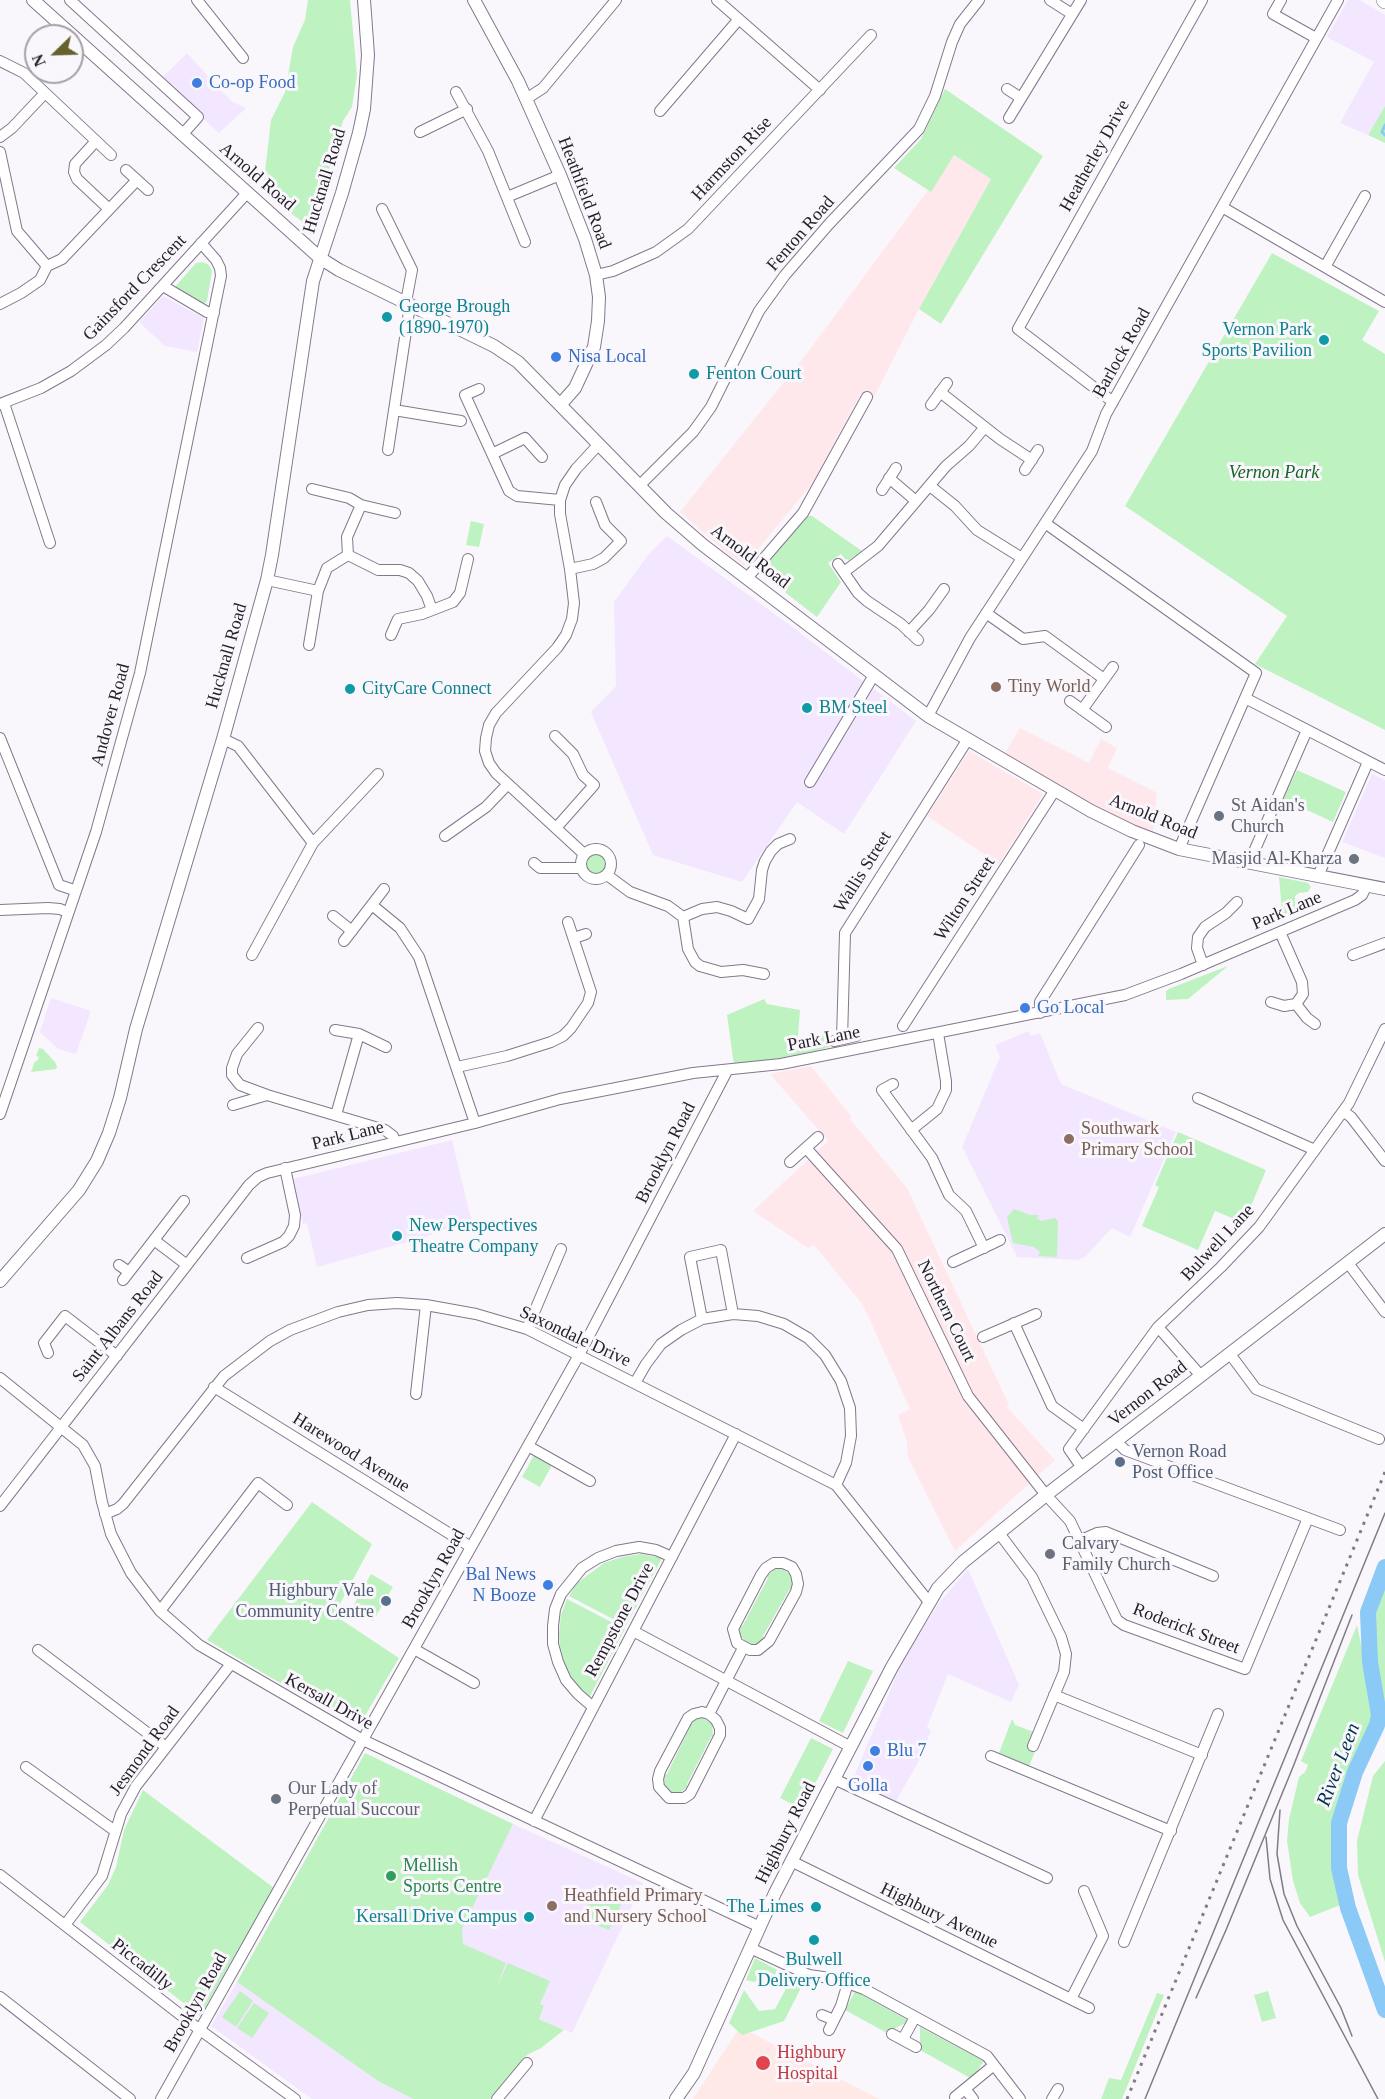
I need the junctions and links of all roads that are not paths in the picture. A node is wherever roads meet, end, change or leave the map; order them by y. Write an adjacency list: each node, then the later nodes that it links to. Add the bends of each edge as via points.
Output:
1 (33, 0): 30 (main road, Arnold Road)
2 (70, 0): 30 (street, via 198,117)
3 (197, 0): 18 (street)
4 (364, 0): 47 (main road, Hucknall Road, via 368,55 364,109)
5 (474, 0): 25 (main road, Heathfield Road)
6 (616, 0): 25 (street, via 543,88)
7 (717, 0): 15 (street)
8 (979, 0): 72 (street, Fenton Road, via 960,24 919,129 785,275 759,311 711,407 693,432)
9 (1050, 0): 14 (street)
10 (1081, 0): 14 (street)
11 (1202, 0): 58 (street, Heatherley Drive, via 1018,329)
12 (1281, 0): 17 (street, via 1273,14)
13 (1338, 0): 17 (street, Barlock Road)
14 (1072, 14): 24 (street, via 1038,63)
15 (739, 20): 21 (street); 27 (street)
16 (871, 35): 21 (street, Harmston Rise)
17 (1316, 38): 42 (street, Barlock Road)
18 (241, 50)
19 (0, 61): 23 (street, via 24,73)
20 (1007, 89): 24 (street)
21 (820, 90): 50 (street, Harmston Rise, via 688,229 656,252)
22 (456, 92): 26 (street)
23 (45, 93): 31 (street); 32 (street)
24 (1021, 98): 28 (street)
25 (526, 99): 36 (main road, Heathfield Road)
26 (467, 109): 29 (street); 41 (street)
27 (660, 111)
28 (1009, 118)
29 (420, 132)
30 (182, 135): 39 (main road, Arnold Road)
31 (0, 137)
32 (96, 141): 34 (street); 43 (street, via 75,164 74,172)
33 (0, 152): 48 (street, via 18,231)
34 (111, 155)
35 (126, 170): 37 (street)
36 (560, 175): 41 (street); 50 (main road, Heathfield Road)
37 (137, 180): 38 (street); 43 (street)
38 (148, 190)
39 (247, 193): 46 (street, Gainsford Crescent); 47 (main road, Arnold Road)
40 (1365, 196): 49 (street)
41 (507, 197): 45 (street)
42 (1222, 207): 49 (street); 58 (street, Barlock Road)
43 (109, 209): 48 (street, via 62,259)
44 (382, 209): 54 (street, via 385,228 412,270)
45 (525, 242)
46 (201, 243): 51 (street, Gainsford Crescent); 55 (street, Andover Road, via 220,268)
47 (320, 258): 54 (main road, Arnold Road); 88 (main road, Hucknall Road, via 313,281)
48 (47, 266): 53 (street, via 40,280)
49 (1325, 267): 52 (street)
50 (596, 275): 60 (main road, Heathfield Road, via 599,297 594,348 575,388)
51 (162, 286): 55 (street); 59 (street, Gainsford Crescent, via 91,357 41,388)
52 (1385, 302)
53 (0, 304)
54 (408, 304): 60 (main road, Arnold Road, via 518,362); 62 (street)
55 (214, 313): 133 (street, Andover Road, via 140,673 96,832)
56 (479, 389): 67 (street, via 465,395)
57 (867, 398): 87 (street, via 803,513)
58 (1113, 402): 81 (street, Barlock Road, via 1092,451)
59 (2, 403): 82 (street)
60 (560, 405): 65 (main road, Arnold Road)
61 (931, 405): 64 (street, via 943,387)
62 (394, 410): 63 (street); 66 (street)
63 (461, 421)
64 (985, 427): 70 (street, via 1035,455); 73 (street)
65 (598, 444): 72 (main road, Arnold Road); 76 (street, via 565,485)
66 (388, 450)
67 (492, 454): 68 (street, via 525,438); 76 (street, via 512,495)
68 (542, 457)
69 (896, 468): 71 (street)
70 (1025, 470)
71 (889, 478): 75 (street); 77 (street)
72 (639, 486): 87 (main road, Arnold Road, via 703,545)
73 (930, 486): 77 (street); 84 (street, via 977,530)
74 (312, 489): 79 (street)
75 (882, 490)
76 (560, 500): 86 (street)
77 (916, 501): 95 (street, via 878,546 841,568 867,602)
78 (596, 502): 86 (street, via 605,525 621,541 604,558)
79 (361, 505): 80 (street); 83 (street, via 347,537)
80 (395, 513)
81 (1045, 523): 84 (street, Barlock Road); 102 (street, via 1256,673)
82 (50, 543)
83 (348, 555): 90 (street, via 327,568); 93 (street, via 378,570 409,573 418,581)
84 (1022, 558): 94 (street, Barlock Road)
85 (468, 559): 93 (street, via 460,593 453,602)
86 (570, 569): 116 (street, via 574,603 566,635 489,725 485,751 489,763)
87 (747, 578): 100 (main road, Arnold Road)
88 (267, 580): 90 (street); 110 (main road, Hucknall Road)
89 (944, 589): 92 (street)
90 (318, 591): 98 (street)
91 (927, 592): 92 (street)
92 (937, 600): 95 (street)
93 (432, 610): 96 (street, via 398,619)
94 (986, 613): 101 (street, via 1023,639 1045,636); 105 (street, Barlock Road)
95 (909, 632): 97 (street)
96 (391, 635)
97 (918, 640)
98 (309, 645)
99 (1113, 666): 101 (street)
100 (874, 675): 105 (main road, Arnold Road); 115 (street)
101 (1104, 679): 104 (street)
102 (1245, 698): 107 (street); 123 (street)
103 (1071, 701): 104 (street)
104 (1082, 710): 106 (street)
105 (928, 716): 111 (main road, Arnold Road)
106 (1106, 727)
107 (1307, 730): 112 (street); 126 (street)
108 (555, 736): 118 (street, via 594,785)
109 (0, 738): 133 (street, via 59,885)
110 (223, 739): 121 (street, via 238,746); 195 (main road, Hucknall Road, via 109,1133 79,1190)
111 (968, 739): 117 (main road, Arnold Road); 160 (street, Wallis Street, via 845,933 838,1040)
112 (1368, 762): 113 (street); 129 (street)
113 (1385, 770)
114 (378, 774): 121 (street)
115 (810, 782)
116 (508, 784): 118 (street); 119 (street, via 486,807)
117 (1055, 790): 123 (main road, Arnold Road, via 1132,831); 155 (street, Wilton Street)
118 (556, 828): 124 (street)
119 (445, 836)
120 (790, 839): 139 (street, via 778,844 765,861 759,899 745,924 731,911 717,908)
121 (313, 843): 147 (street)
122 (1139, 845): 153 (street, via 1040,1002)
123 (1179, 849): 126 (main road, Arnold Road)
124 (584, 854): 127 (street); 128 (street, via 593,849 607,852 612,861)
125 (534, 863): 127 (street, via 540,868)
126 (1249, 863): 129 (main road, Arnold Road)
127 (581, 868): 128 (street, via 594,879)
128 (607, 875): 139 (street, via 630,892 668,906)
129 (1318, 876): 130 (main road, Arnold Road)
130 (1367, 885): 132 (main road, Arnold Road); 142 (street, Park Lane, via 1355,900)
131 (384, 889): 135 (street)
132 (1385, 889)
133 (74, 890): 137 (street, Andover Road)
134 (1237, 902): 149 (street, via 1198,937)
135 (372, 905): 141 (street); 163 (street, via 400,928 419,957)
136 (0, 910): 137 (street, via 48,908)
137 (67, 912): 170 (street, Andover Road)
138 (333, 916): 141 (street)
139 (683, 917): 150 (street, via 688,949 700,966 715,972 743,970)
140 (568, 922): 144 (street)
141 (352, 931): 145 (street)
142 (1280, 932): 149 (street, Park Lane); 152 (street, via 1302,982 1302,994)
143 (586, 934): 144 (street)
144 (574, 938): 163 (street, via 591,992 588,1003 563,1036 507,1056)
145 (344, 941)
146 (1385, 943): 148 (street)
147 (252, 955)
148 (1353, 955)
149 (1203, 965): 153 (street, Park Lane, via 1125,995)
150 (764, 974)
151 (1271, 1002): 152 (street)
152 (1296, 1004): 154 (street)
153 (1040, 1013): 158 (street, Park Lane)
154 (1315, 1024)
155 (903, 1026)
156 (1385, 1029): 169 (street, Bulwell Lane)
157 (335, 1030): 159 (street)
158 (938, 1033): 164 (street, Park Lane); 173 (street, via 946,1089 937,1109)
159 (359, 1034): 162 (street); 171 (street)
160 (856, 1036)
161 (262, 1044): 166 (street, via 255,1032 237,1054 232,1075 240,1085)
162 (386, 1047)
163 (457, 1067): 172 (street)
164 (727, 1071): 172 (street, Park Lane, via 693,1073 560,1099); 207 (street, Brooklyn Road)
165 (893, 1084): 173 (street, via 882,1090)
166 (267, 1095): 168 (street); 171 (street)
167 (1197, 1098): 177 (street)
168 (233, 1105)
169 (1343, 1112): 177 (street, Bulwell Lane); 178 (street)
170 (0, 1114)
171 (336, 1115): 175 (street, via 385,1130)
172 (475, 1123): 175 (street, Park Lane)
173 (912, 1130): 188 (street, via 932,1158 949,1195 966,1211)
174 (818, 1137): 176 (street)
175 (394, 1142): 180 (street, Park Lane)
176 (806, 1148): 179 (street); 223 (street, Northern Court, via 897,1249 968,1396)
177 (1315, 1150): 202 (street, Bulwell Lane, via 1259,1227)
178 (1385, 1161)
179 (790, 1162)
180 (285, 1168): 181 (street, Park Lane); 187 (street, via 294,1226 283,1242)
181 (267, 1173): 194 (street, Saint Albans Road, via 253,1181)
182 (184, 1201): 185 (street)
183 (1385, 1234): 192 (main road, Vernon Road)
184 (261, 1236): 187 (street)
185 (154, 1240): 193 (street, via 126,1276); 194 (street)
186 (1000, 1240): 188 (street)
187 (265, 1248): 190 (street)
188 (984, 1248): 191 (street)
189 (561, 1249): 203 (street)
190 (247, 1258)
191 (953, 1262)
192 (1348, 1263): 197 (street); 206 (main road, Vernon Road)
193 (119, 1264)
194 (187, 1265): 208 (street, Saint Albans Road)
195 (0, 1281)
196 (426, 1305): 203 (street, Saxondale Drive); 212 (street, Saxondale Drive, via 368,1305 314,1320 270,1341); 213 (street)
197 (1385, 1312)
198 (733, 1314): 200 (street); 200 (street, via 721,1250 690,1257); 222 (street, via 784,1324 808,1338 825,1355 841,1381 850,1408 851,1436 846,1463)
199 (1036, 1314): 201 (street)
200 (702, 1319): 211 (street, via 661,1344)
201 (1014, 1323): 204 (street); 215 (street, via 1052,1406)
202 (1158, 1327): 209 (street); 215 (street, Bulwell Lane)
203 (527, 1329): 207 (street, Saxondale Drive)
204 (983, 1337)
205 (42, 1346): 208 (street, via 65,1316)
206 (1230, 1354): 209 (main road, Vernon Road); 217 (street, via 1256,1389)
207 (579, 1355): 211 (street, Saxondale Drive); 219 (street, Brooklyn Road)
208 (117, 1356): 214 (street, Saint Albans Road)
209 (1201, 1376): 218 (main road, Vernon Road)
210 (0, 1378): 214 (street, Kersall Drive)
211 (635, 1383): 216 (street, Saxondale Drive)
212 (213, 1387): 226 (street, Saxondale Drive, via 123,1504); 231 (street, Harewood Avenue)
213 (416, 1394)
214 (62, 1427): 224 (street, Saint Albans Road); 226 (street, Kersall Drive, via 90,1455)
215 (1084, 1429): 220 (street, Bulwell Lane, via 1069,1449)
216 (736, 1434): 222 (street, Saxondale Drive); 232 (street, Rempstone Drive)
217 (1371, 1440)
218 (1116, 1442): 220 (main road, Vernon Road); 227 (street, via 1125,1450)
219 (528, 1446): 221 (street); 231 (street, Brooklyn Road)
220 (1082, 1468): 223 (main road, Vernon Road)
221 (590, 1481)
222 (836, 1485): 235 (street, Saxondale Drive)
223 (1046, 1495): 229 (main road, Vernon Road); 230 (street, Roderick Street, via 1070,1521)
224 (0, 1506)
225 (287, 1506): 236 (street, via 258,1483)
226 (105, 1514): 236 (street, Kersall Drive, via 126,1564)
227 (1308, 1518): 228 (street); 230 (street, Roderick Street, via 1245,1669 1117,1620)
228 (1340, 1530)
229 (999, 1533): 234 (main road, Vernon Road); 244 (street, via 1032,1577 1061,1637 1066,1654 1064,1672)
230 (1080, 1541): 233 (street, via 1106,1532 1199,1576)
231 (471, 1547): 239 (street, Brooklyn Road)
232 (672, 1557): 237 (street, Rempstone Drive); 245 (street, via 639,1547 616,1551 582,1568 561,1594 553,1626 558,1662 566,1680)
233 (1213, 1576)
234 (938, 1588): 235 (main road, Highbury Road)
235 (929, 1602): 250 (main road, Highbury Road)
236 (160, 1611): 241 (street, Kersall Drive, via 198,1645)
237 (633, 1631): 242 (street); 245 (street, Rempstone Drive)
238 (743, 1648): 238 (street, via 733,1629 761,1575 774,1563 792,1567 798,1584 796,1592 770,1641 758,1650); 242 (street)
239 (414, 1649): 243 (street); 248 (street, Brooklyn Road)
240 (38, 1650): 251 (street)
241 (230, 1665): 248 (street, Kersall Drive); 251 (street, Jesmond Road)
242 (726, 1681): 246 (street); 250 (street)
243 (474, 1683)
244 (1054, 1695): 249 (street); 252 (street)
245 (593, 1707): 256 (street, Rempstone Drive)
246 (709, 1714): 246 (street, via 716,1720 720,1735 690,1794 669,1798 659,1787 660,1771 688,1718 702,1712)
247 (1219, 1714): 252 (street)
248 (363, 1740): 256 (street, Kersall Drive); 273 (street, Brooklyn Road)
249 (1033, 1746)
250 (851, 1747): 255 (main road, Highbury Road)
251 (166, 1748): 258 (street, Jesmond Road, via 136,1786)
252 (1202, 1755): 257 (street)
253 (996, 1762): 257 (street)
254 (26, 1767): 258 (street)
255 (834, 1779): 259 (main road, Highbury Road); 261 (street)
256 (534, 1821): 264 (street, Kersall Drive)
257 (1171, 1830): 265 (street)
258 (115, 1831): 263 (street, Jesmond Road, via 102,1876)
259 (793, 1862): 264 (main road, Highbury Road); 269 (street, Highbury Avenue)
260 (0, 1875): 263 (street, Piccadilly)
261 (1047, 1878)
262 (1084, 1891): 269 (street, via 1103,1936)
263 (65, 1925): 273 (street, Piccadilly)
264 (760, 1927): 266 (main road, Highbury Road)
265 (1125, 1942)
266 (750, 1948): 267 (street, via 809,1975); 285 (main road, Highbury Road, via 694,2073)
267 (848, 1983): 271 (street, via 832,2025); 272 (street)
268 (0, 1997): 281 (street)
269 (1071, 1999): 270 (street, Highbury Avenue)
270 (1089, 2007)
271 (822, 2015)
272 (915, 2017): 275 (street); 278 (street, via 987,2056)
273 (200, 2030): 282 (street, Brooklyn Road); 283 (street, Piccadilly)
274 (892, 2034): 275 (street)
275 (903, 2039): 276 (street)
276 (916, 2047)
277 (527, 2063): 284 (street)
278 (994, 2065): 279 (street); 287 (street)
279 (966, 2090): 280 (street); 286 (street)
280 (955, 2097)
281 (130, 2099)
282 (161, 2099)
283 (295, 2099)
284 (497, 2099)
285 (676, 2099)
286 (973, 2099)
287 (1020, 2099)

